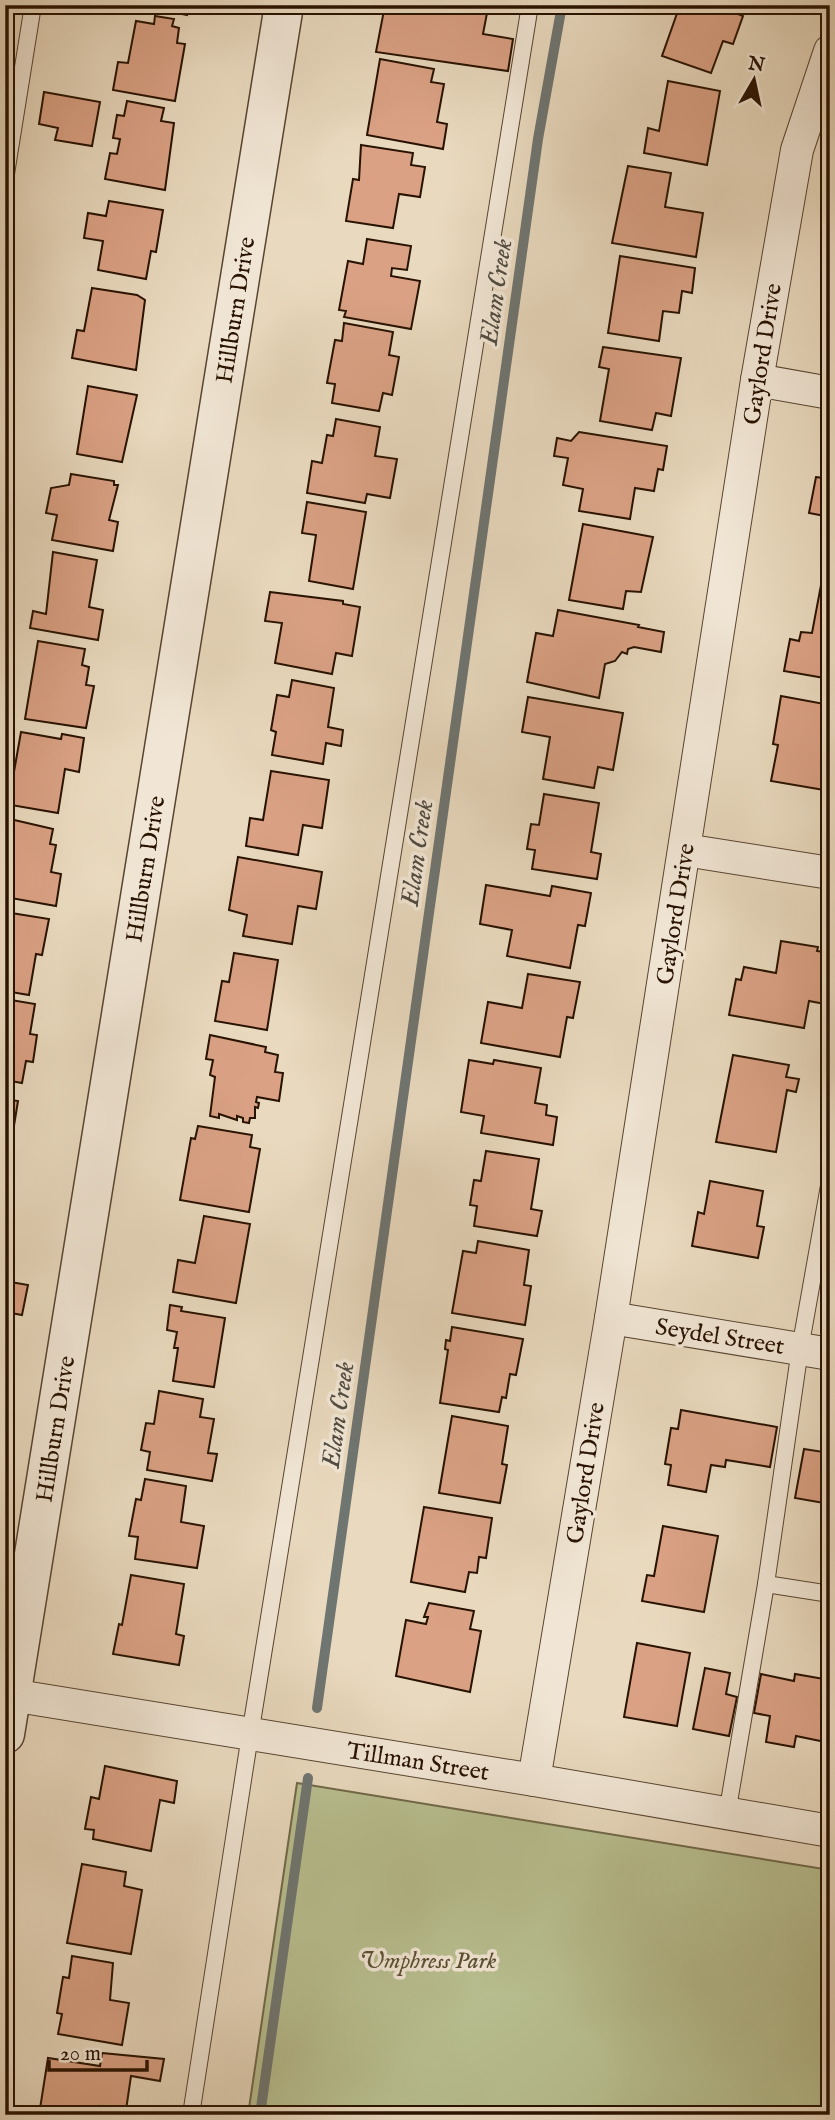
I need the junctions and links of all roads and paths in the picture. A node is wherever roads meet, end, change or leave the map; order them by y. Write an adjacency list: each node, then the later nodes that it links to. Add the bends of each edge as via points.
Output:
1 (33, 5): 5 (lane)
2 (284, 5): 15 (street, Hillburn Drive)
3 (530, 5): 17 (lane)
4 (830, 51): 6 (street, Gaylord Drive, via 797,150)
5 (5, 180)
6 (757, 380): 7 (street); 8 (street, Gaylord Drive)
7 (830, 393)
8 (685, 850): 9 (street); 11 (street, Gaylord Drive)
9 (830, 873)
10 (830, 1180): 12 (lane)
11 (611, 1318): 12 (street, Seydel Street); 18 (street, Gaylord Drive)
12 (815, 1351): 13 (lane)
13 (766, 1584): 14 (lane); 19 (lane)
14 (830, 1594)
15 (8, 1695): 16 (street, Hillburn Drive); 17 (street, Tillman Street)
16 (5, 1734)
17 (250, 1735): 18 (street, Tillman Street); 21 (lane)
18 (534, 1780): 19 (street, Tillman Street)
19 (727, 1814): 20 (street, Tillman Street)
20 (830, 1831)
21 (191, 2115)

